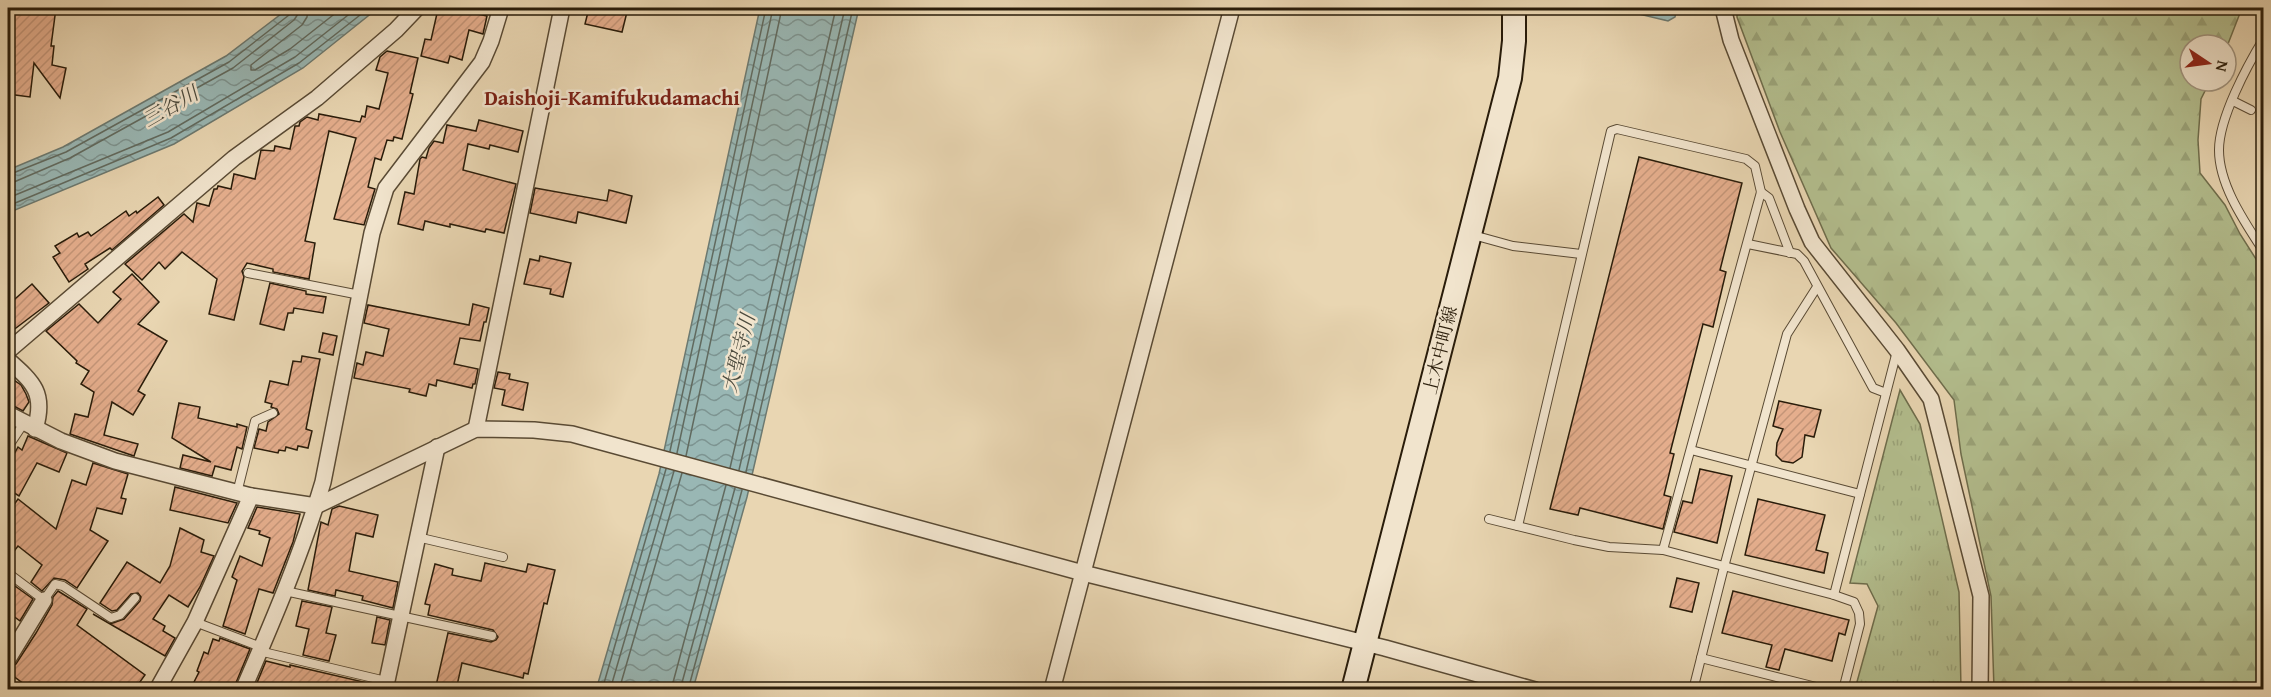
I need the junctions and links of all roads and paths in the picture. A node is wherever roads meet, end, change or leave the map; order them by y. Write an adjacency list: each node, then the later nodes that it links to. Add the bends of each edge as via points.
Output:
1 (417, 8): 20 (street, via 317,98 234,158)
2 (501, 8): 18 (street, via 482,62 386,188)
3 (562, 8): 26 (street)
4 (1232, 8): 41 (street)
5 (1514, 8): 11 (main road, 上木中町線, via 1510,78)
6 (1724, 8): 19 (street, via 1731,40 1812,242)
7 (2264, 38): 8 (lane)
8 (2233, 101): 9 (lane); 13 (lane, via 2219,150 2222,166 2239,213)
9 (2251, 110)
10 (1761, 192): 12 (lane); 14 (lane, via 1769,198); 15 (lane, via 1755,166 1746,159 1617,129 1611,131)
11 (1470, 234): 15 (lane, via 1513,246); 49 (main road, 上木中町線)
12 (1748, 244): 14 (lane); 29 (lane)
13 (2264, 252)
14 (1790, 253): 17 (lane, via 1804,261)
15 (1581, 254): 35 (lane)
16 (248, 273): 18 (lane)
17 (1817, 287): 22 (lane, via 1873,388); 30 (lane, via 1787,334)
18 (360, 295): 33 (street)
19 (1897, 350): 22 (lane); 64 (street, via 1931,399 1981,596)
20 (8, 351)
21 (8, 360): 25 (street, via 37,390 40,404)
22 (1886, 393): 32 (lane)
23 (273, 413): 31 (lane, via 255,420)
24 (8, 414): 25 (street)
25 (29, 426): 27 (lane); 31 (street, via 115,461)
26 (476, 429): 28 (street); 41 (street, via 572,434)
27 (8, 447)
28 (437, 447): 33 (street); 36 (street)
29 (1691, 450): 30 (lane); 37 (lane)
30 (1751, 466): 32 (lane); 39 (lane)
31 (244, 494): 33 (street); 47 (street)
32 (1860, 494): 43 (lane)
33 (316, 506): 42 (street)
34 (1489, 519): 35 (lane)
35 (1518, 526): 37 (lane, via 1609,547)
36 (417, 537): 38 (lane); 46 (street)
37 (1663, 550): 39 (lane)
38 (503, 557)
39 (1724, 567): 43 (lane); 51 (lane)
40 (8, 573): 45 (lane)
41 (1083, 573): 49 (street); 58 (street)
42 (285, 591): 46 (lane); 50 (street)
43 (1834, 595): 63 (lane, via 1854,602 1860,624)
44 (135, 598): 45 (lane, via 120,615 111,618 63,586 55,584)
45 (44, 600): 52 (street)
46 (400, 617): 48 (lane); 54 (street)
47 (195, 622): 50 (lane); 56 (street)
48 (492, 636)
49 (1365, 644): 59 (main road, 上木中町線); 60 (street)
50 (260, 649): 54 (lane); 57 (street)
51 (1701, 658): 61 (lane); 62 (lane)
52 (8, 659)
53 (8, 683): 55 (lane)
54 (386, 685)
55 (16, 690)
56 (157, 690)
57 (243, 690)
58 (1052, 690)
59 (1353, 690)
60 (1535, 690)
61 (1693, 690)
62 (1828, 690)
63 (1843, 690)
64 (1980, 690)

